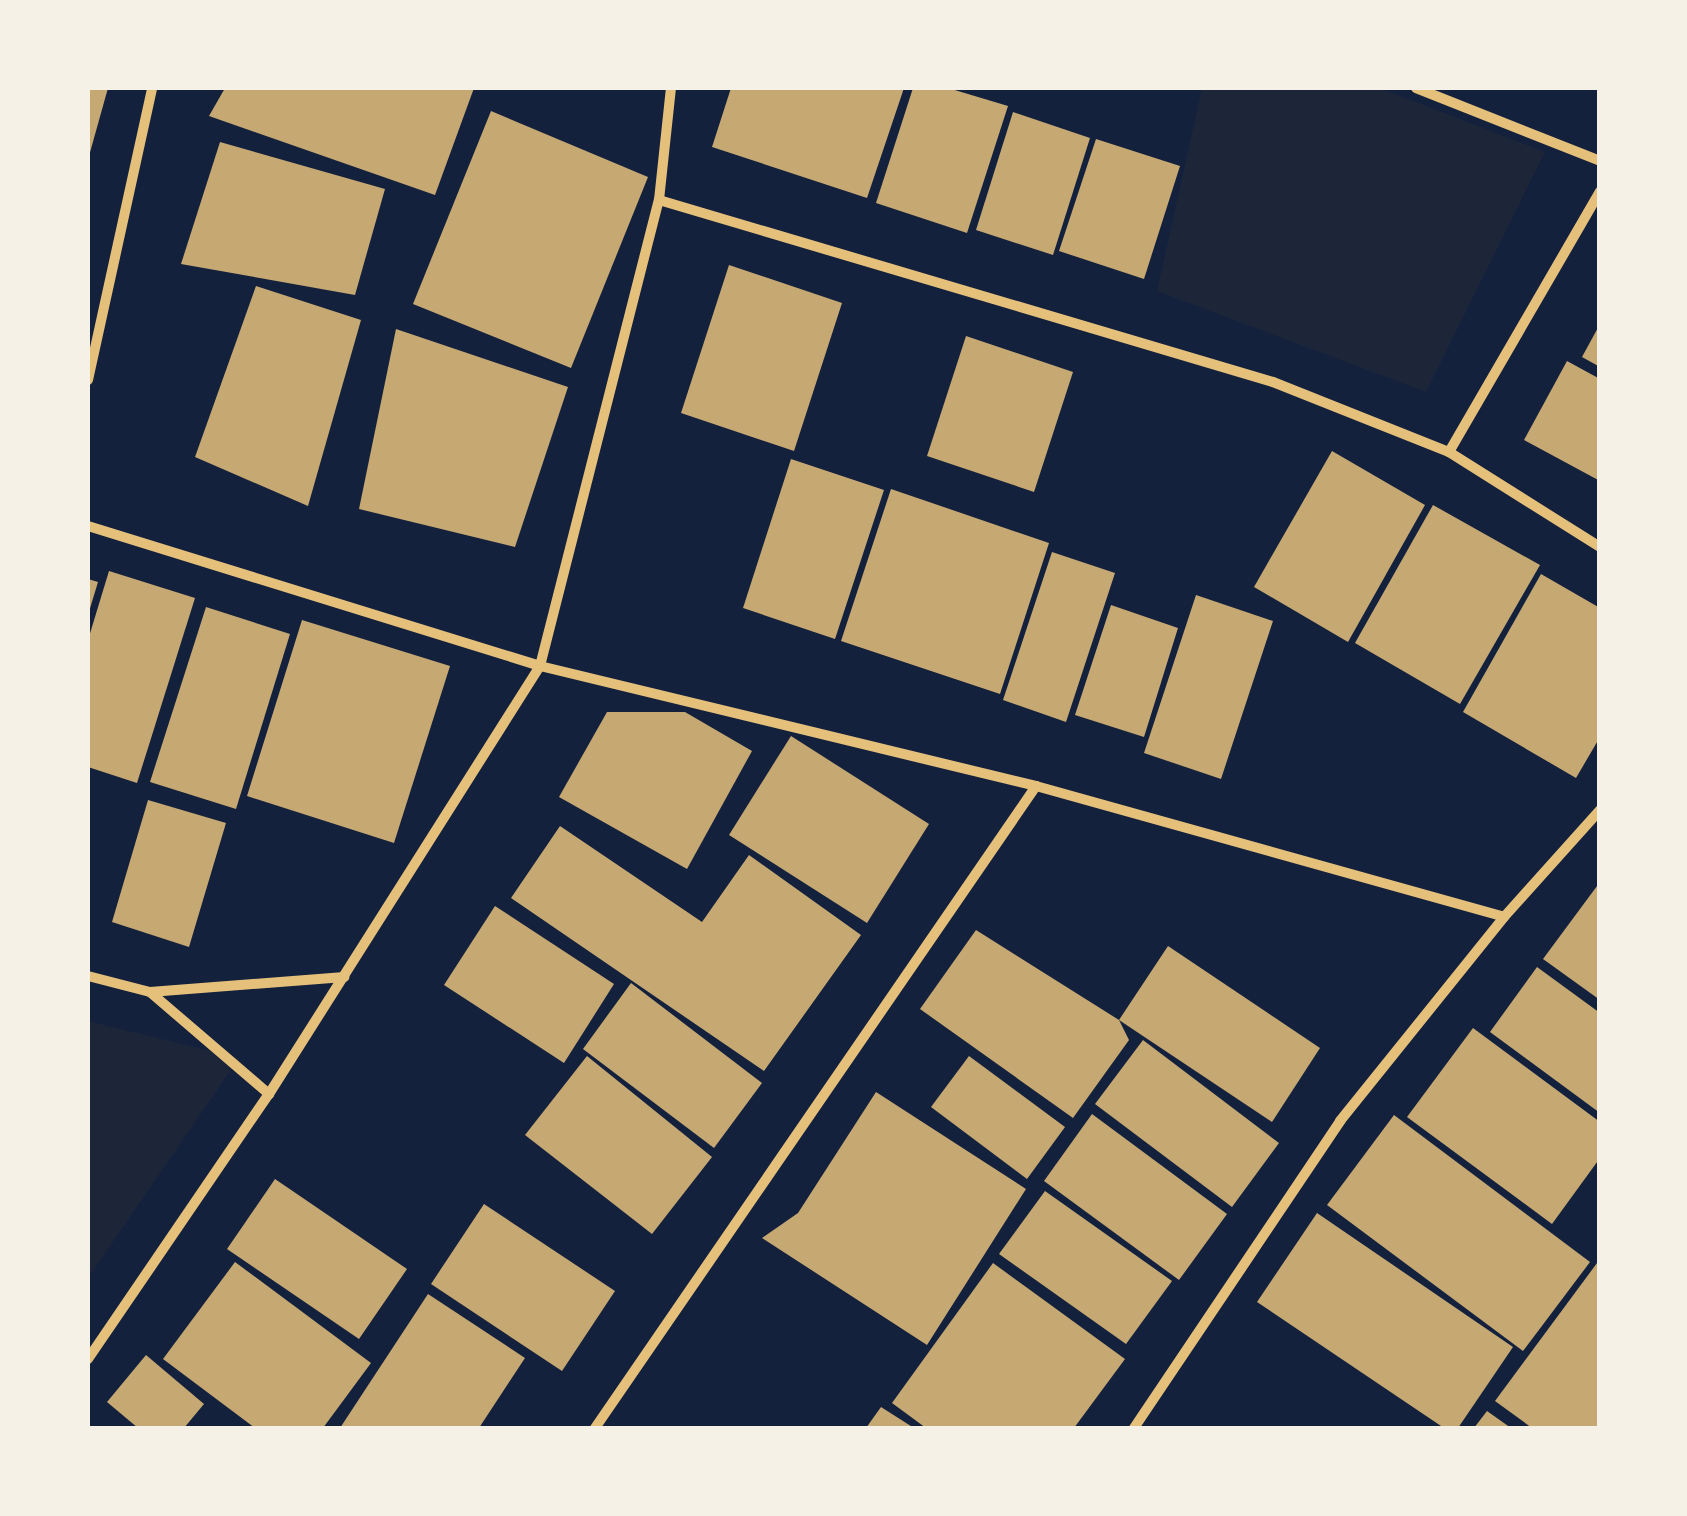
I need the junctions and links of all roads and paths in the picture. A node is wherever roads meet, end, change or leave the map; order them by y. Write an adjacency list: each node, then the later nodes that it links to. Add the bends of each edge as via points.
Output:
1 (152, 88): 7 (street)
2 (670, 88): 6 (street)
3 (1416, 88): 4 (street)
4 (1600, 161)
5 (1600, 192): 8 (street)
6 (659, 200): 8 (street, via 1272,382); 11 (street)
7 (88, 380)
8 (1449, 452): 10 (street)
9 (88, 526): 11 (street)
10 (1600, 547)
11 (540, 666): 12 (street); 16 (street)
12 (1036, 786): 14 (street); 20 (street)
13 (1600, 810): 14 (street)
14 (1504, 917): 21 (street, via 1340,1121)
15 (88, 976): 17 (street)
16 (344, 977): 17 (street); 18 (street)
17 (150, 992): 18 (street)
18 (269, 1094): 19 (street)
19 (88, 1359)
20 (595, 1428)
21 (1134, 1428)

